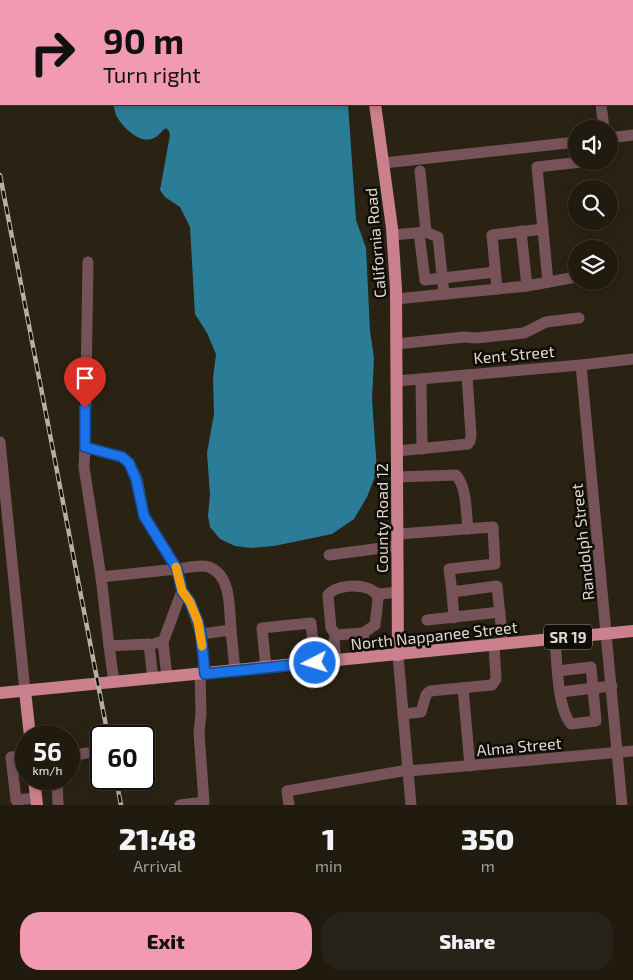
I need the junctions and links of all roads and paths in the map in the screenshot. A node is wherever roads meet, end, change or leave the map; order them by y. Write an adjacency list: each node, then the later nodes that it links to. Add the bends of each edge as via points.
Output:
1 (375, 105): 7 (main road, California Road)
2 (601, 105): 3 (street)
3 (603, 120)
4 (633, 136): 5 (street)
5 (618, 137)
6 (568, 143): 7 (street)
7 (384, 163): 13 (main road, California Road)
8 (568, 163): 10 (street, via 537,167)
9 (420, 171): 12 (street)
10 (543, 229): 11 (street); 18 (street)
11 (521, 231): 15 (street, via 492,235); 19 (street)
12 (423, 232): 13 (street); 16 (street, via 438,237); 16 (street, via 425,280)
13 (392, 235): 22 (main road, California Road)
14 (88, 262): 31 (street)
15 (495, 272): 16 (street); 20 (street)
16 (442, 278): 21 (street)
17 (568, 278): 18 (street)
18 (548, 282): 19 (street)
19 (526, 286): 20 (street)
20 (497, 289): 21 (street)
21 (444, 294): 22 (street)
22 (396, 299): 24 (main road, California Road)
23 (579, 318): 24 (street, via 546,322 524,333)
24 (396, 344): 29 (main road, California Road)
25 (633, 358): 26 (street, Kent Street)
26 (581, 365): 27 (street, Kent Street); 50 (street, Randolph Street)
27 (467, 375): 28 (street, Kent Street); 32 (street, via 470,441 468,444)
28 (420, 379): 29 (street, Kent Street); 32 (street)
29 (397, 381): 33 (main road, County Road 12)
30 (0, 442): 72 (street)
31 (85, 447): 38 (street, via 122,457 129,463 144,516); 39 (street, via 84,467)
32 (422, 449): 33 (street)
33 (397, 451): 34 (main road, County Road 12)
34 (397, 477): 35 (street, via 456,475 463,493); 36 (main road, County Road 12)
35 (468, 529): 36 (street); 42 (street, via 492,527 495,564 449,569)
36 (397, 540): 37 (street); 41 (main road, County Road 12)
37 (329, 555)
38 (177, 569): 39 (street); 40 (street); 47 (street, via 207,566 220,574 225,583)
39 (101, 577): 57 (street)
40 (182, 591): 51 (street, via 190,602); 54 (street)
41 (398, 592): 43 (street); 58 (main road, County Road 12)
42 (452, 592): 44 (street, via 497,586); 45 (street)
43 (376, 593): 49 (street, via 375,625); 52 (street, via 358,586 332,591 328,596 331,628)
44 (500, 612): 45 (street); 56 (street)
45 (454, 618): 46 (street)
46 (427, 620)
47 (231, 630): 51 (street); 63 (street)
48 (633, 631): 50 (main road, North Nappanee Street / SR 19)
49 (363, 633): 52 (street); 59 (street)
50 (607, 633): 53 (main road, North Nappanee Street / SR 19); 69 (street, Randolph Street)
51 (201, 634): 65 (street)
52 (336, 635): 60 (street)
53 (555, 639): 56 (main road, North Nappanee Street / SR 19); 64 (street)
54 (163, 642): 55 (street); 66 (street)
55 (149, 644): 57 (street); 67 (street)
56 (498, 645): 58 (main road, North Nappanee Street / SR 19); 70 (street, via 494,683)
57 (109, 646): 68 (street)
58 (398, 655): 59 (main road, North Nappanee Street / SR 19); 75 (street)
59 (365, 658): 60 (main road, North Nappanee Street / SR 19)
60 (336, 661): 61 (main road, North Nappanee Street / SR 19)
61 (315, 663): 62 (main road, North Nappanee Street / SR 19); 62 (street, via 311,623 262,628)
62 (266, 668): 63 (main road, North Nappanee Street / SR 19)
63 (235, 671): 65 (main road, North Nappanee Street / SR 19)
64 (558, 671): 71 (street, via 590,667); 73 (street)
65 (202, 674): 66 (main road, North Nappanee Street / SR 19); 87 (street, via 199,733 204,802)
66 (167, 677): 67 (main road, North Nappanee Street / SR 19)
67 (152, 679): 68 (main road, North Nappanee Street / SR 19)
68 (114, 682): 72 (main road, North Nappanee Street / SR 19)
69 (612, 686): 71 (street); 79 (street, Randolph Street)
70 (463, 688): 75 (street, via 430,691 421,712); 82 (street)
71 (593, 688): 73 (street); 73 (street, via 596,721 571,724 562,709)
72 (25, 691): 74 (main road, North Nappanee Street / SR 19); 76 (main road)
73 (561, 692)
74 (0, 694)
75 (403, 714): 83 (street)
76 (29, 725)
77 (633, 751): 79 (street, Alma Street)
78 (86, 753): 80 (street)
79 (617, 753): 82 (street, Alma Street); 90 (street, Randolph Street)
80 (80, 754)
81 (15, 757): 85 (street, via 11,757 16,800)
82 (470, 766): 83 (street, Alma Street)
83 (408, 771): 88 (street, Alma Street, via 287,791); 89 (street)
84 (57, 790): 86 (street)
85 (37, 801)
86 (58, 805)
87 (180, 805)
88 (289, 805)
89 (411, 805)
90 (622, 805)

